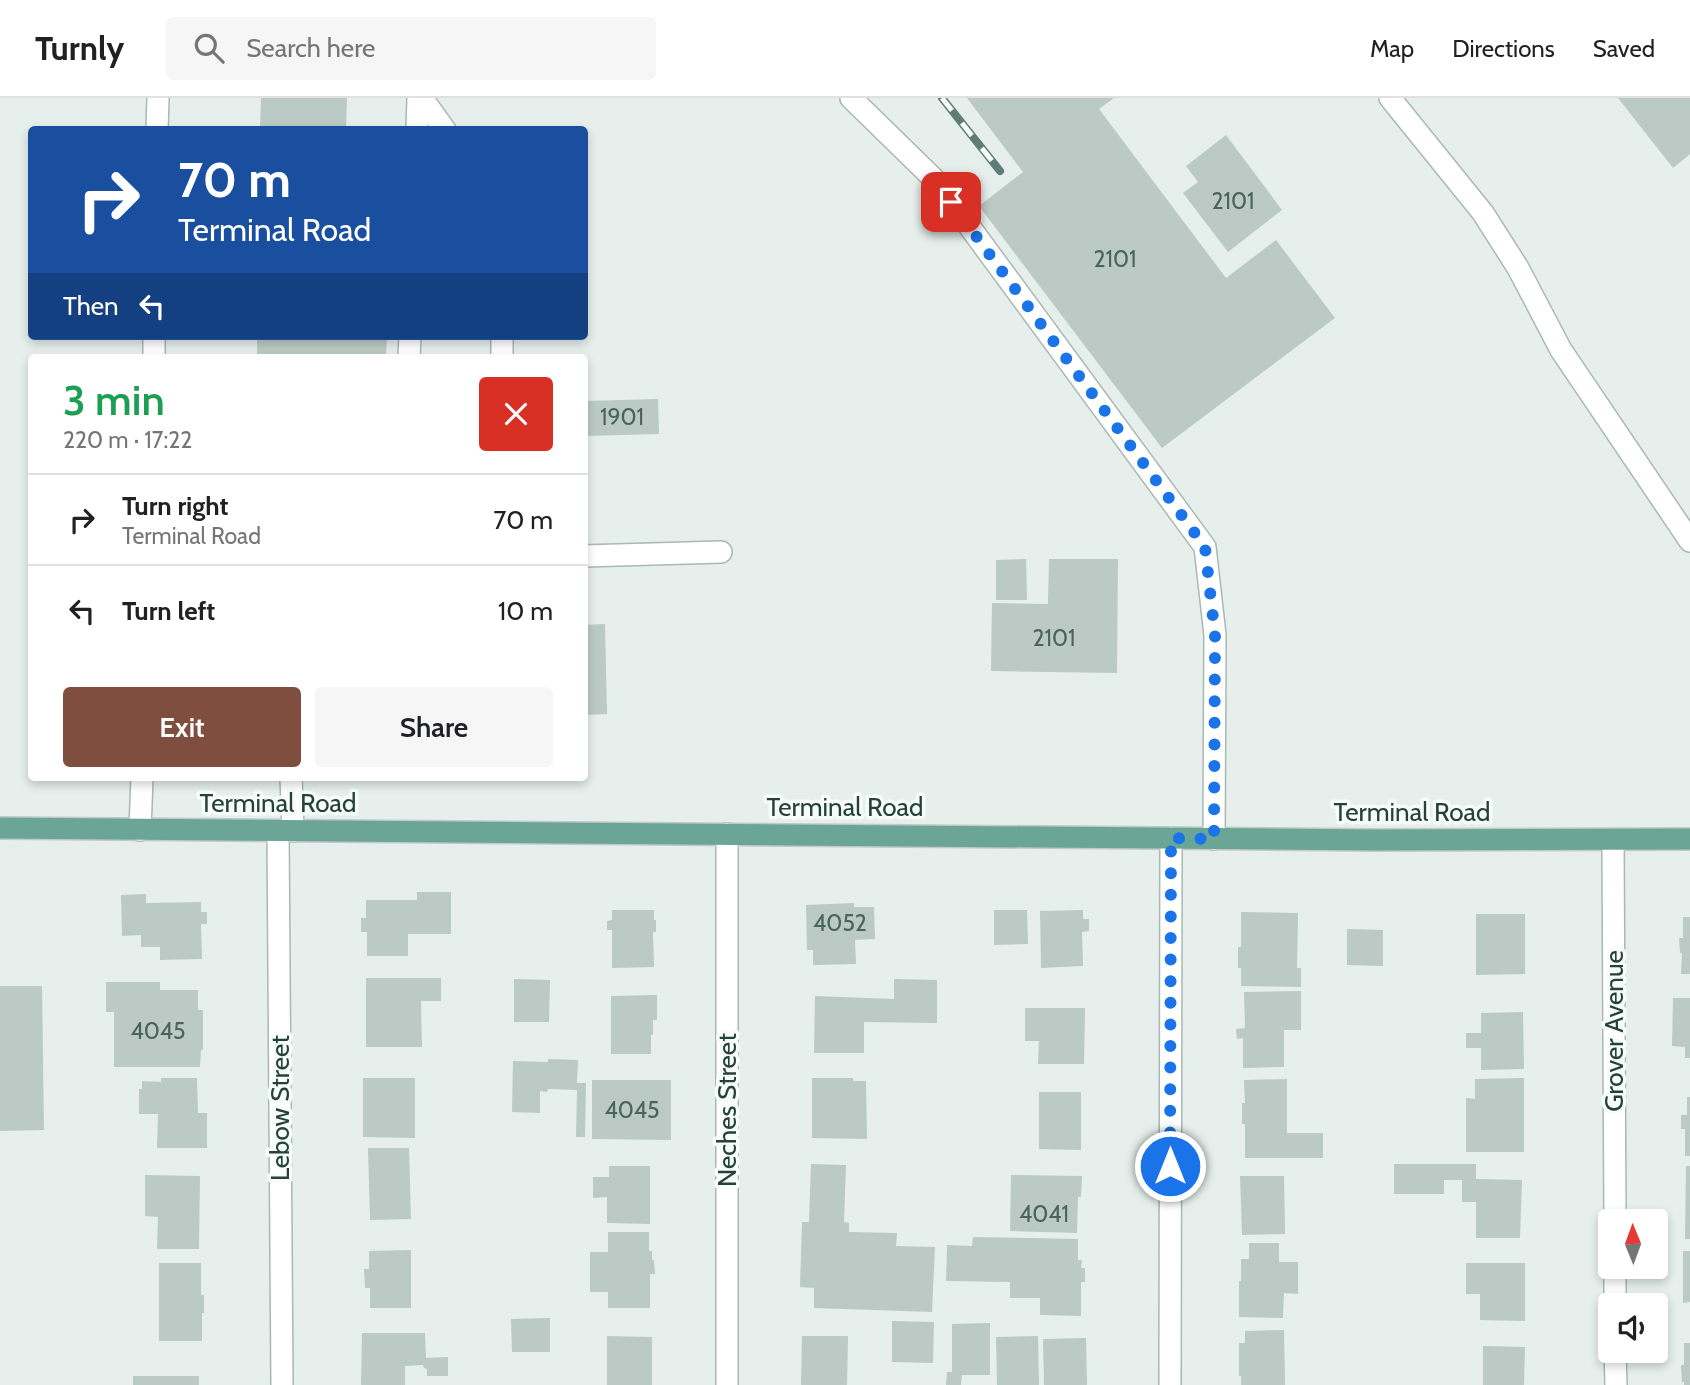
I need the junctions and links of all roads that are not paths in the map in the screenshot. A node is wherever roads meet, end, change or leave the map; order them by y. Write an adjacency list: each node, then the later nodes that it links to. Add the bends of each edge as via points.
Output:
1 (158, 98): 5 (street)
2 (420, 98): 6 (street); 7 (street)
3 (851, 98): 18 (street, via 936,181 1205,547 1215,635)
4 (1390, 98): 8 (street, via 1483,213 1561,350)
5 (157, 126)
6 (417, 126)
7 (441, 126)
8 (1690, 541)
9 (721, 552): 10 (street)
10 (588, 556)
11 (142, 781): 14 (street)
12 (291, 781): 15 (street, Lebow Street)
13 (0, 828): 14 (main road, Terminal Road)
14 (140, 830): 15 (main road, Terminal Road)
15 (285, 831): 16 (main road, Terminal Road); 23 (street, Lebow Street)
16 (727, 834): 17 (main road, Terminal Road); 24 (street, Neches Street)
17 (1171, 838): 18 (main road, Terminal Road); 25 (street)
18 (1214, 839): 20 (main road, Terminal Road)
19 (1690, 839): 20 (main road, Terminal Road)
20 (1613, 840): 21 (street, Grover Avenue)
21 (1615, 1209)
22 (1615, 1363): 26 (street)
23 (282, 1385)
24 (727, 1385)
25 (1170, 1385)
26 (1615, 1385)

